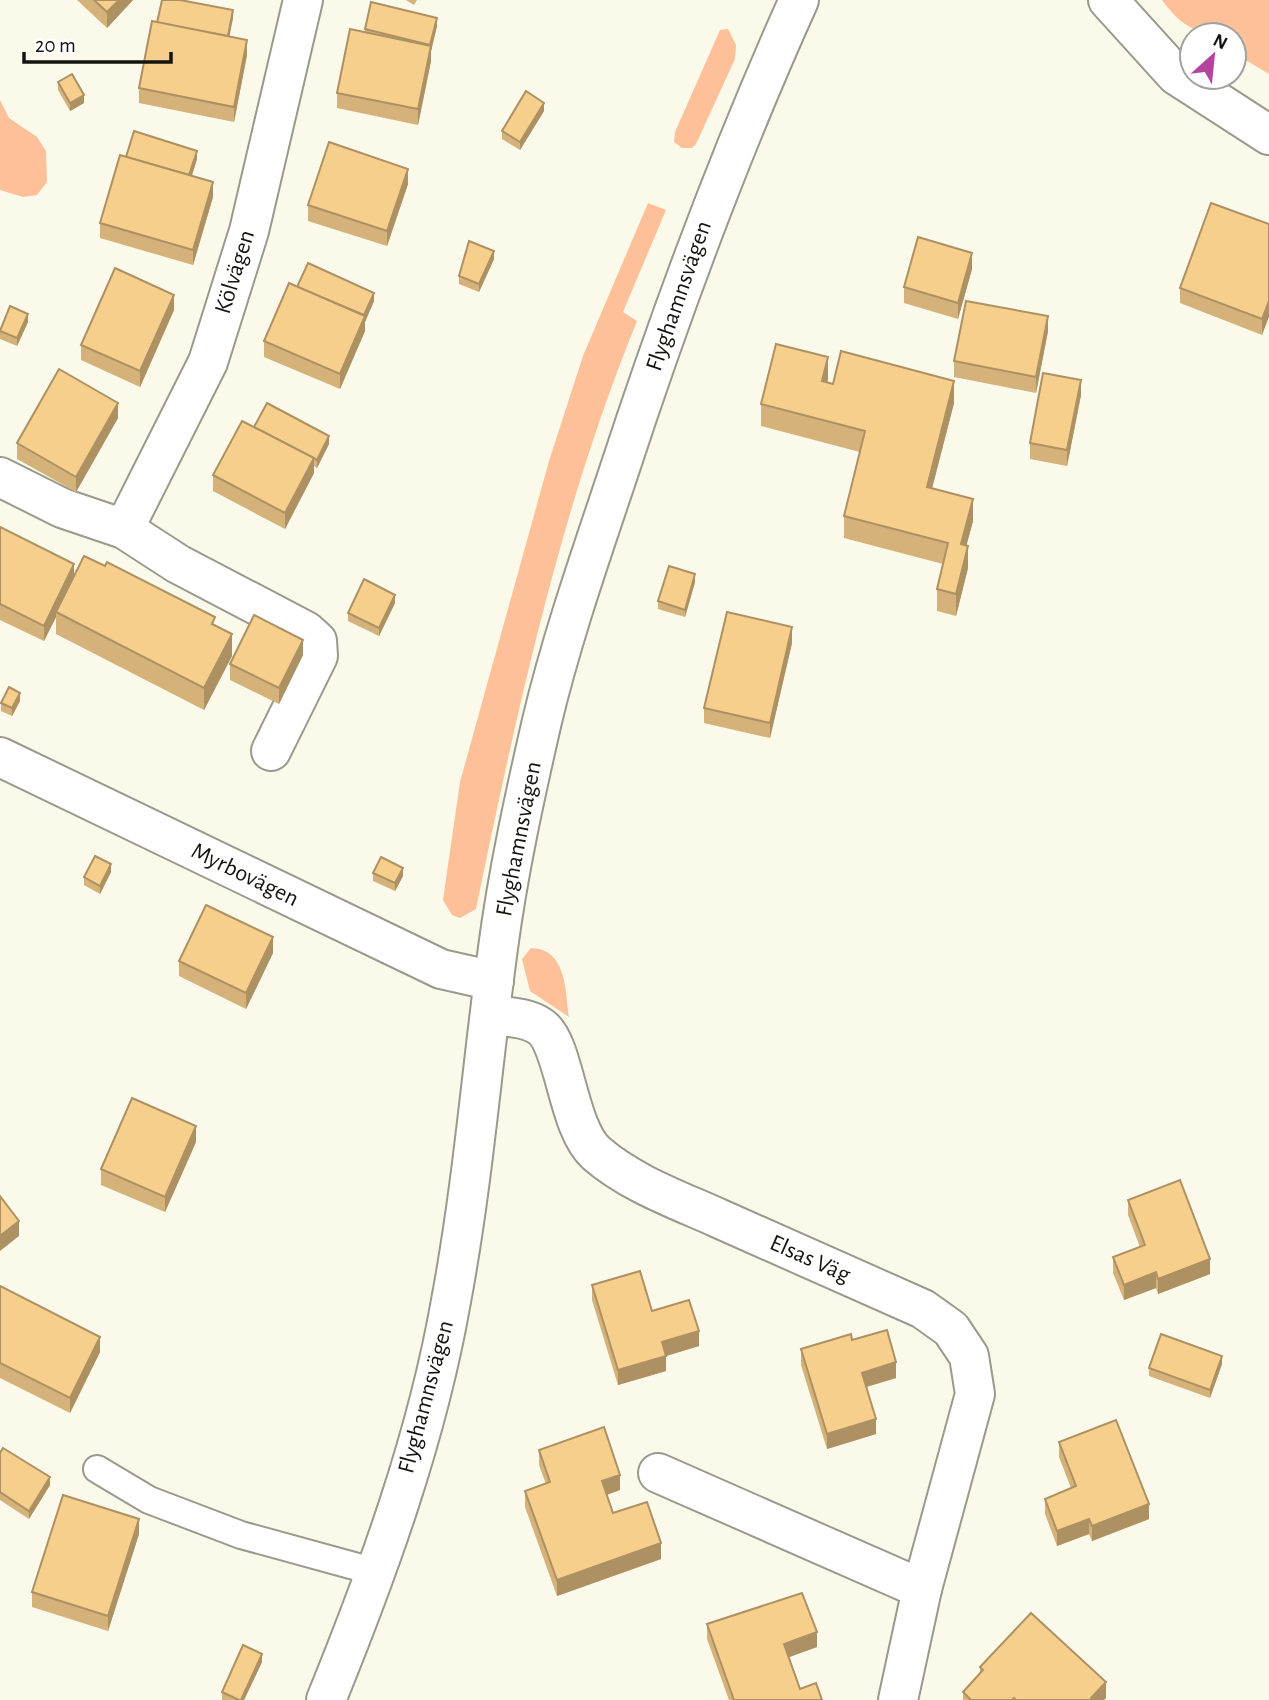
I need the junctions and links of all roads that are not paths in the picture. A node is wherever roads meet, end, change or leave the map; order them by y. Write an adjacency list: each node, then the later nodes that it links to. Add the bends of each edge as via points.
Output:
1 (799, 0): 9 (street, Flyghamnsvägen, via 704,224 580,586 542,719 504,909)
2 (1108, 0): 4 (street, via 1176,75)
3 (296, 2): 6 (street, Kölvägen, via 249,231 208,362)
4 (1269, 135)
5 (0, 477): 6 (street, via 62,508)
6 (124, 529): 7 (street, via 317,641 318,656)
7 (271, 751)
8 (0, 757): 9 (street, Myrbovägen, via 441,969)
9 (492, 998): 12 (street, Flyghamnsvägen, via 451,1306); 13 (street, Elsas Väg, via 544,1029 575,1117 594,1152 670,1196 923,1310 951,1329 969,1356 975,1394)
10 (97, 1469): 12 (lane, via 149,1500 241,1535)
11 (658, 1473): 13 (street)
12 (376, 1572): 14 (street, Flyghamnsvägen)
13 (922, 1589): 15 (street, Elsas Väg)
14 (326, 1700)
15 (898, 1700)

